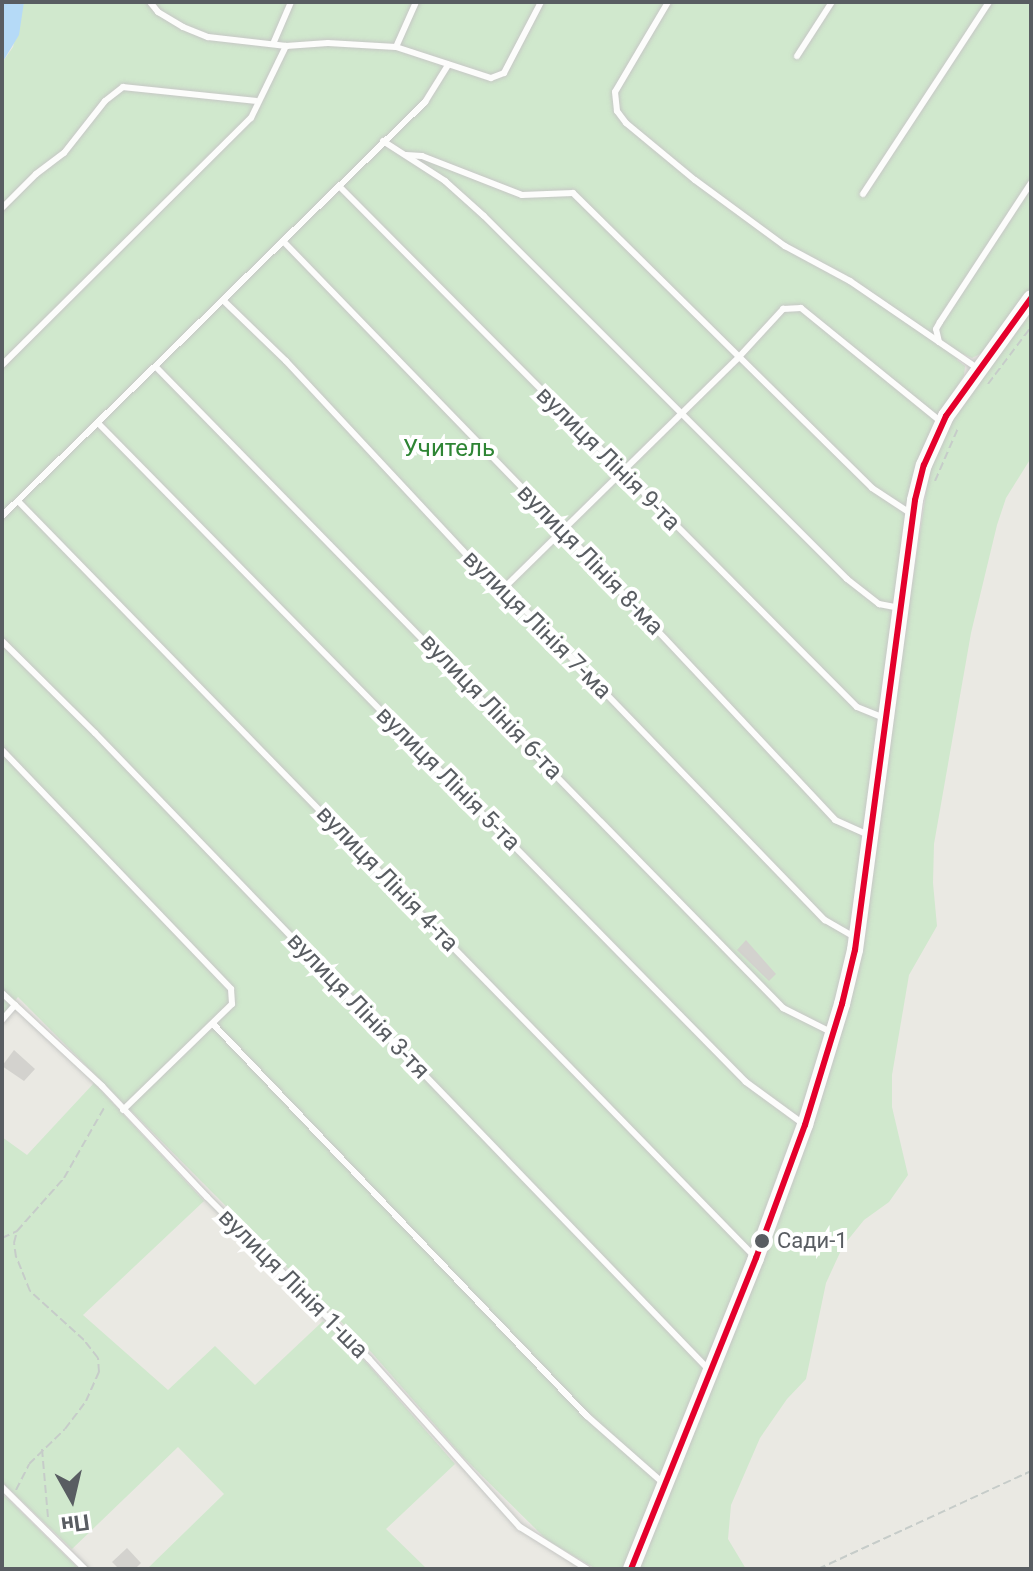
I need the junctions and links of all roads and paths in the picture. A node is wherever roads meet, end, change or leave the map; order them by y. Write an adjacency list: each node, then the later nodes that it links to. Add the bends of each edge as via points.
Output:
1 (150, 2): 8 (lane, via 208,37)
2 (291, 2): 8 (lane)
3 (416, 2): 10 (lane)
4 (541, 2): 12 (lane, via 498,78)
5 (668, 2): 24 (lane, via 615,92 614,102 626,123 785,246 850,281)
6 (832, 2): 11 (lane)
7 (989, 2): 18 (lane)
8 (273, 44): 9 (lane)
9 (286, 46): 10 (lane); 13 (lane)
10 (396, 47): 12 (lane)
11 (797, 56)
12 (448, 65): 14 (lane, via 425,102)
13 (256, 101): 19 (lane, via 123,87 105,101 64,153); 26 (lane, via 251,118)
14 (383, 141): 15 (lane); 17 (lane)
15 (404, 155): 25 (lane, via 422,156 522,195 573,193); 30 (lane, via 445,181 484,216)
16 (1031, 183): 24 (lane, via 940,322)
17 (340, 187): 20 (lane); 34 (lane, вулиця Лінія 9-та)
18 (863, 194)
19 (2, 208)
20 (283, 241): 22 (lane); 38 (lane, вулиця Лінія 8-ма)
21 (1031, 298): 28 (main road)
22 (225, 302): 27 (lane); 39 (lane, вулиця Лінія 7-ма)
23 (1031, 327): 29 (path)
24 (939, 342): 28 (lane)
25 (738, 358): 30 (lane); 33 (lane, via 783,309 801,308); 36 (lane, via 872,488)
26 (2, 365)
27 (156, 367): 32 (lane); 50 (lane, вулиця Лінія 6-та, via 783,1008)
28 (978, 369): 33 (main road)
29 (987, 386)
30 (680, 415): 34 (lane); 40 (lane, via 847,579 879,604)
31 (961, 421): 36 (path, via 938,478)
32 (98, 423): 35 (lane); 53 (lane, вулиця Лінія 5-та, via 746,1082)
33 (942, 423): 36 (main road)
34 (621, 473): 38 (lane); 42 (lane, вулиця Лінія 9-та, via 857,707)
35 (18, 501): 37 (lane); 56 (lane, вулиця Лінія 4-та)
36 (914, 507): 40 (main road)
37 (2, 516)
38 (563, 530): 39 (lane); 44 (lane, вулиця Лінія 8-ма, via 835,820)
39 (504, 588): 45 (lane, вулиця Лінія 7-ма, via 825,920)
40 (900, 609): 42 (main road)
41 (2, 641): 57 (lane, вулиця Лінія 3-тя)
42 (886, 719): 44 (main road)
43 (2, 750): 49 (lane, via 231,989 232,1004)
44 (870, 836): 45 (main road)
45 (857, 938): 50 (main road)
46 (2, 993): 47 (lane, вулиця Лінія 1-ша)
47 (15, 1005): 48 (lane); 51 (lane, вулиця Лінія 1-ша)
48 (2, 1020)
49 (213, 1024): 52 (lane); 60 (lane, via 587,1416)
50 (834, 1033): 53 (main road)
51 (111, 1096): 52 (lane, вулиця Лінія 1-ша); 54 (path, via 64,1178)
52 (123, 1110): 65 (lane, вулиця Лінія 1-ша, via 369,1359 520,1527)
53 (805, 1125): 56 (main road)
54 (17, 1231): 55 (path); 58 (path, via 16,1257 30,1291 98,1358 99,1372 86,1401)
55 (2, 1238)
56 (756, 1258): 57 (main road)
57 (712, 1373): 60 (main road)
58 (42, 1448): 62 (path); 63 (path)
59 (1031, 1471): 67 (path)
60 (666, 1486): 66 (main road)
61 (2, 1487): 62 (lane)
62 (13, 1497): 63 (lane)
63 (50, 1535): 64 (lane)
64 (85, 1569)
65 (587, 1569)
66 (631, 1569)
67 (818, 1569)

